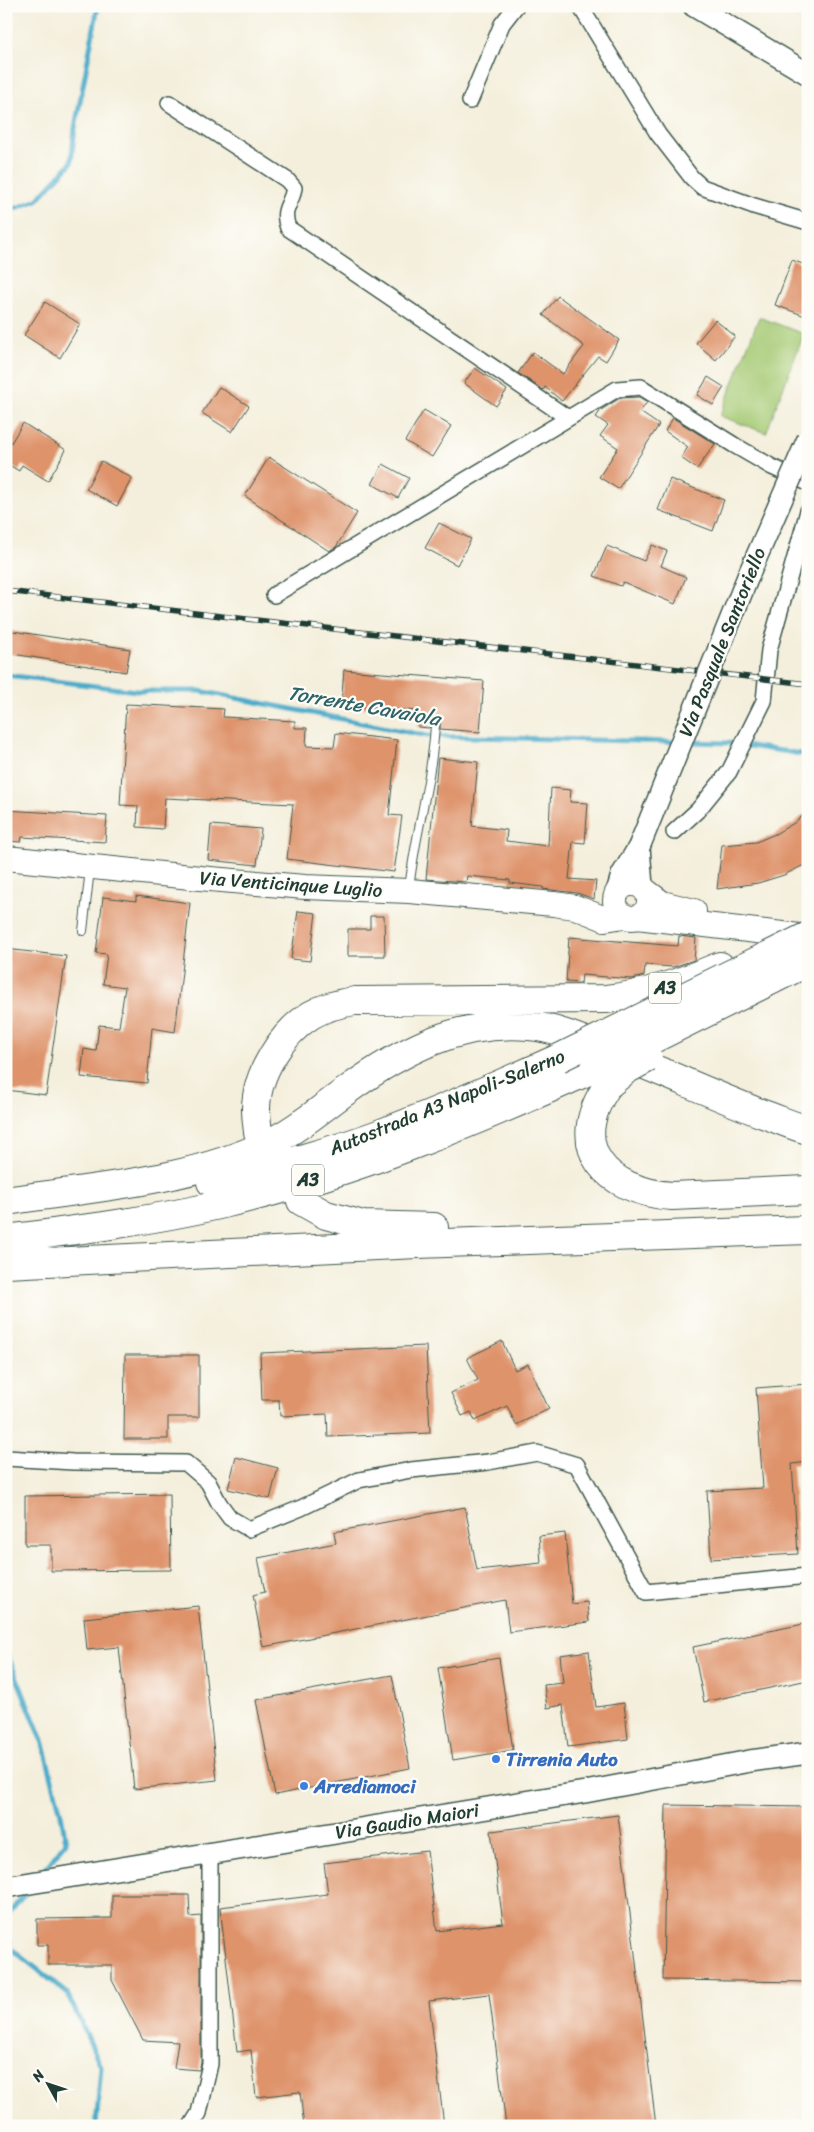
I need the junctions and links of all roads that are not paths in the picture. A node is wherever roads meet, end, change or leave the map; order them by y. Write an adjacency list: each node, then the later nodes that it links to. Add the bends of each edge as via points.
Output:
1 (516, 6): 5 (street, via 502,24)
2 (580, 6): 7 (street, via 658,134 692,178 702,187)
3 (694, 6): 4 (street)
4 (808, 74)
5 (470, 101)
6 (169, 103): 8 (street, via 287,180 294,188 284,217 288,228)
7 (808, 222)
8 (568, 418): 10 (street, via 617,389 641,387 742,450); 12 (street)
9 (808, 439): 15 (street, Via Pasquale Santoriello, bridge, via 749,574)
10 (808, 483)
11 (808, 511): 14 (street, via 769,650 764,701 728,772 698,810)
12 (274, 595)
13 (435, 725): 19 (lane, via 434,755 412,860)
14 (674, 832)
15 (639, 846): 18 (street, Via Pasquale Santoriello); 20 (street, Via Pasquale Santoriello, via 622,875)
16 (6, 858): 17 (main road, Via Venticinque Luglio)
17 (91, 866): 19 (main road, Via Venticinque Luglio, via 304,887); 21 (lane)
18 (644, 889): 20 (main road, via 648,906 642,914); 22 (main road, via 662,903)
19 (409, 891): 20 (main road, Via Venticinque Luglio, via 575,907 600,902)
20 (624, 905): 22 (main road, Via Venticinque Luglio)
21 (84, 932)
22 (806, 940): 24 (highway, Autostrada A3 Napoli-Salerno / A3, bridge); 26 (highway, A3, bridge, via 733,961 689,980 636,996 355,1001 326,1008 297,1027 270,1059 256,1107); 31 (highway, Autostrada A3 Napoli-Salerno / A3, bridge, via 559,1058 375,1135 314,1155 165,1193)
23 (808, 972): 24 (highway, bridge, via 626,1070)
24 (602, 1076): 27 (highway, via 600,1097 592,1116 591,1144 599,1161 617,1181 651,1195 672,1196); 33 (highway, Autostrada A3 Napoli-Salerno / A3, via 322,1176 220,1204 121,1224)
25 (808, 1130): 28 (highway, via 720,1098 653,1067 562,1032 530,1026 484,1027 452,1033 419,1046 383,1066 272,1142 234,1158 157,1178)
26 (258, 1132)
27 (808, 1190)
28 (6, 1201)
29 (301, 1202): 30 (highway, A3, via 343,1222 372,1226 435,1227)
30 (808, 1211)
31 (6, 1213)
32 (808, 1230): 34 (highway)
33 (6, 1238)
34 (6, 1264)
35 (6, 1458): 36 (street, via 186,1463 208,1482 230,1518 249,1529 359,1480 537,1453 577,1465 646,1592)
36 (808, 1576)
37 (808, 1753): 38 (street, Via Gaudio Maiori)
38 (210, 1852): 39 (street, Via Gaudio Maiori); 40 (street, via 210,2064 199,2113)
39 (6, 1887)
40 (191, 2126)

